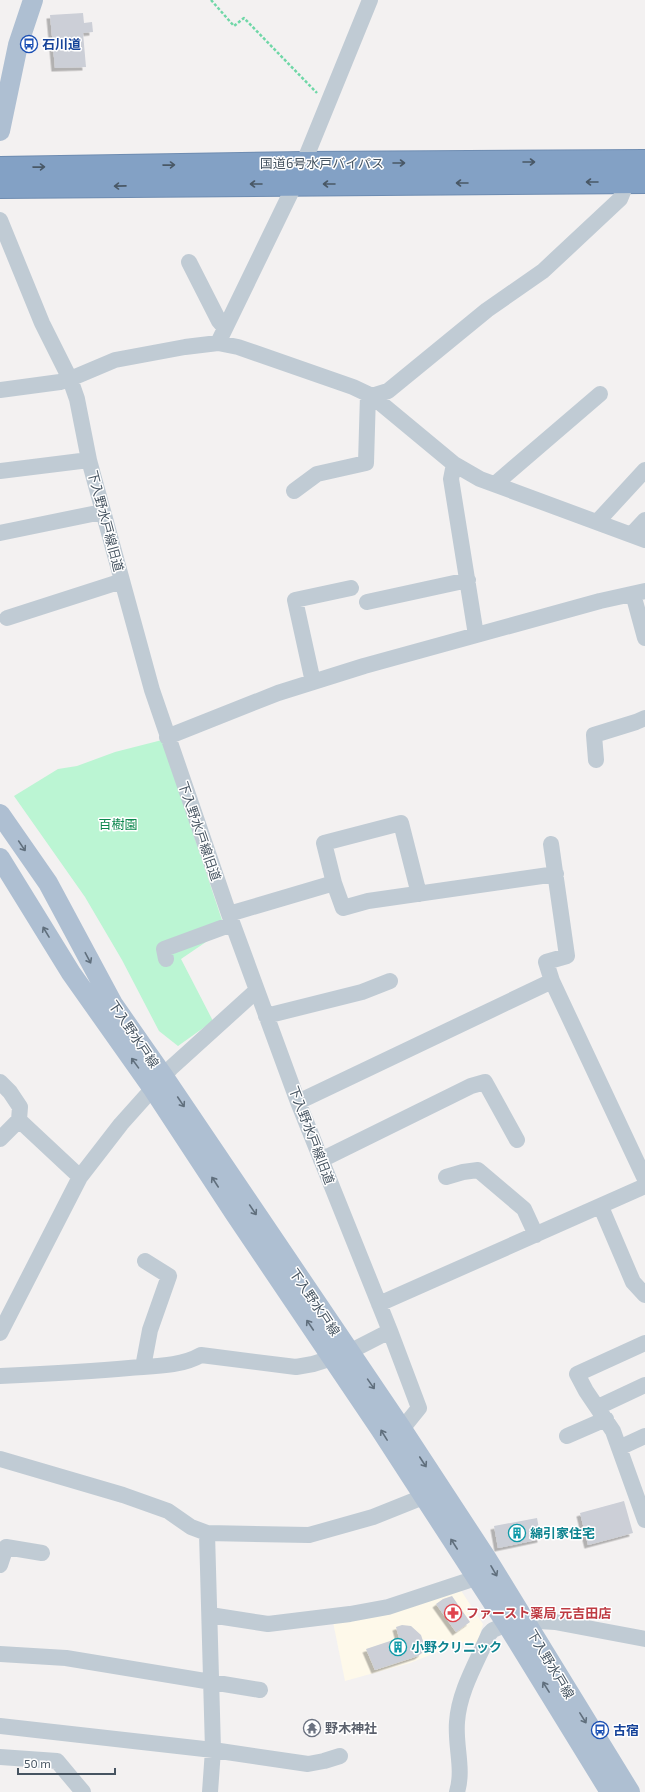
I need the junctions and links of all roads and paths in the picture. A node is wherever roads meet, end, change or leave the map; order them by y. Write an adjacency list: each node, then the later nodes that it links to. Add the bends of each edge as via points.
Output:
1 (33, 0): 5 (main road, via 18,45)
2 (211, 0): 4 (path, via 234,26 244,18)
3 (370, 0): 4 (street)
4 (328, 103): 7 (street)
5 (0, 131)
6 (645, 161): 7 (highway, 国道6号水戸バイパス, one-way to 6)
7 (304, 164): 8 (highway, 国道6号水戸バイパス, one-way to 7); 10 (street)
8 (0, 168)
9 (636, 182): 10 (highway, 国道6号水戸バイパス, one-way to 10); 19 (street, via 543,271 487,310 388,390)
10 (295, 184): 11 (highway, 国道6号水戸バイパス, one-way to 11); 14 (street)
11 (0, 187)
12 (0, 220): 16 (street, 下入野水戸線旧道, via 42,323)
13 (189, 262): 14 (street)
14 (225, 328): 15 (street)
15 (218, 343): 16 (street, via 115,360); 19 (street, via 238,347)
16 (70, 379): 17 (street); 20 (street, 下入野水戸線旧道, via 78,399)
17 (0, 390)
18 (600, 394): 24 (street)
19 (370, 395): 21 (street); 25 (street, via 366,463 316,474)
20 (89, 460): 23 (street); 26 (street, 下入野水戸線旧道)
21 (454, 464): 24 (street, via 480,479); 31 (street, via 451,479)
22 (645, 470): 28 (street)
23 (0, 471)
24 (495, 484): 28 (street)
25 (294, 491)
26 (102, 512): 29 (street); 32 (street, 下入野水戸線旧道)
27 (645, 520): 30 (street)
28 (597, 522): 30 (street)
29 (0, 534)
30 (638, 537)
31 (468, 580): 35 (street); 37 (street)
32 (122, 581): 36 (street); 41 (street, 下入野水戸線旧道, via 152,690)
33 (351, 588): 39 (street, via 294,600)
34 (639, 593): 37 (street); 38 (street)
35 (367, 602)
36 (7, 618)
37 (476, 635): 39 (street)
38 (645, 638)
39 (313, 682): 41 (street, via 278,693)
40 (645, 718): 42 (street, via 594,735)
41 (168, 737): 49 (street, 下入野水戸線旧道)
42 (596, 760)
43 (0, 814): 56 (main road, 下入野水戸線, one-way to 56, via 48,883)
44 (552, 844): 46 (street)
45 (0, 858): 56 (main road, 下入野水戸線, one-way to 45, via 71,973)
46 (556, 874): 48 (street); 52 (street, via 567,956 546,962)
47 (334, 883): 48 (street, via 343,908 368,901); 48 (street, via 324,843 401,823); 49 (street)
48 (419, 894)
49 (230, 919): 50 (street, via 164,949); 53 (street, 下入野水戸線旧道)
50 (166, 960)
51 (390, 981): 54 (street, via 362,992)
52 (552, 981): 57 (street); 64 (street)
53 (256, 991): 54 (street, 下入野水戸線旧道); 56 (street, via 172,1067)
54 (266, 1016): 57 (street, 下入野水戸線旧道)
55 (0, 1082): 58 (street, via 20,1107)
56 (159, 1083): 62 (street); 74 (main road, 下入野水戸線, via 235,1214)
57 (298, 1102): 61 (street, 下入野水戸線旧道)
58 (19, 1120): 59 (street); 62 (street)
59 (0, 1139)
60 (517, 1140): 61 (street, via 485,1082 471,1086)
61 (322, 1160): 70 (street, 下入野水戸線旧道)
62 (80, 1177): 72 (street)
63 (446, 1177): 67 (street, via 478,1170 524,1209)
64 (645, 1179)
65 (645, 1186): 66 (street)
66 (601, 1207): 67 (street); 69 (street, via 633,1282)
67 (536, 1235): 70 (street)
68 (145, 1261): 75 (street, via 169,1276 150,1330)
69 (645, 1295)
70 (379, 1304): 71 (street, 下入野水戸線旧道)
71 (390, 1331): 74 (street); 79 (street, 下入野水戸線旧道, via 420,1408)
72 (0, 1333)
73 (645, 1343): 78 (street, via 577,1374)
74 (340, 1355): 75 (street, via 296,1367 201,1355 193,1360 172,1365); 79 (main road, 下入野水戸線, one-way to 79); 84 (main road, 下入野水戸線, one-way to 74)
75 (143, 1367): 76 (street)
76 (0, 1376)
77 (645, 1385): 78 (street)
78 (602, 1413): 80 (street); 82 (street, via 613,1431)
79 (402, 1429): 91 (main road, 下入野水戸線, one-way to 91, via 487,1559)
80 (567, 1436)
81 (645, 1436): 82 (street)
82 (619, 1448): 85 (street)
83 (0, 1459): 86 (street, via 168,1511 191,1527)
84 (423, 1496): 86 (street, via 373,1517 309,1534); 89 (main road, 下入野水戸線, one-way to 84)
85 (645, 1520)
86 (207, 1533): 90 (street)
87 (42, 1553): 88 (street, via 6,1547)
88 (0, 1565)
89 (476, 1578): 90 (street, via 388,1607 350,1614 268,1624); 91 (main road, 下入野水戸線)
90 (210, 1615): 94 (street)
91 (515, 1622): 92 (street, via 555,1622); 102 (street, via 489,1634 463,1691 456,1722 460,1770); 103 (main road, 下入野水戸線, one-way to 91); 104 (main road, 下入野水戸線, one-way to 104)
92 (645, 1636)
93 (0, 1654): 94 (street, via 66,1658)
94 (212, 1681): 95 (street); 97 (street)
95 (260, 1690)
96 (0, 1726): 97 (street)
97 (212, 1750): 98 (street, via 308,1764); 101 (street)
98 (340, 1756)
99 (0, 1757): 100 (street, via 57,1761)
100 (83, 1792)
101 (210, 1792)
102 (457, 1792)
103 (610, 1792)
104 (630, 1792)

